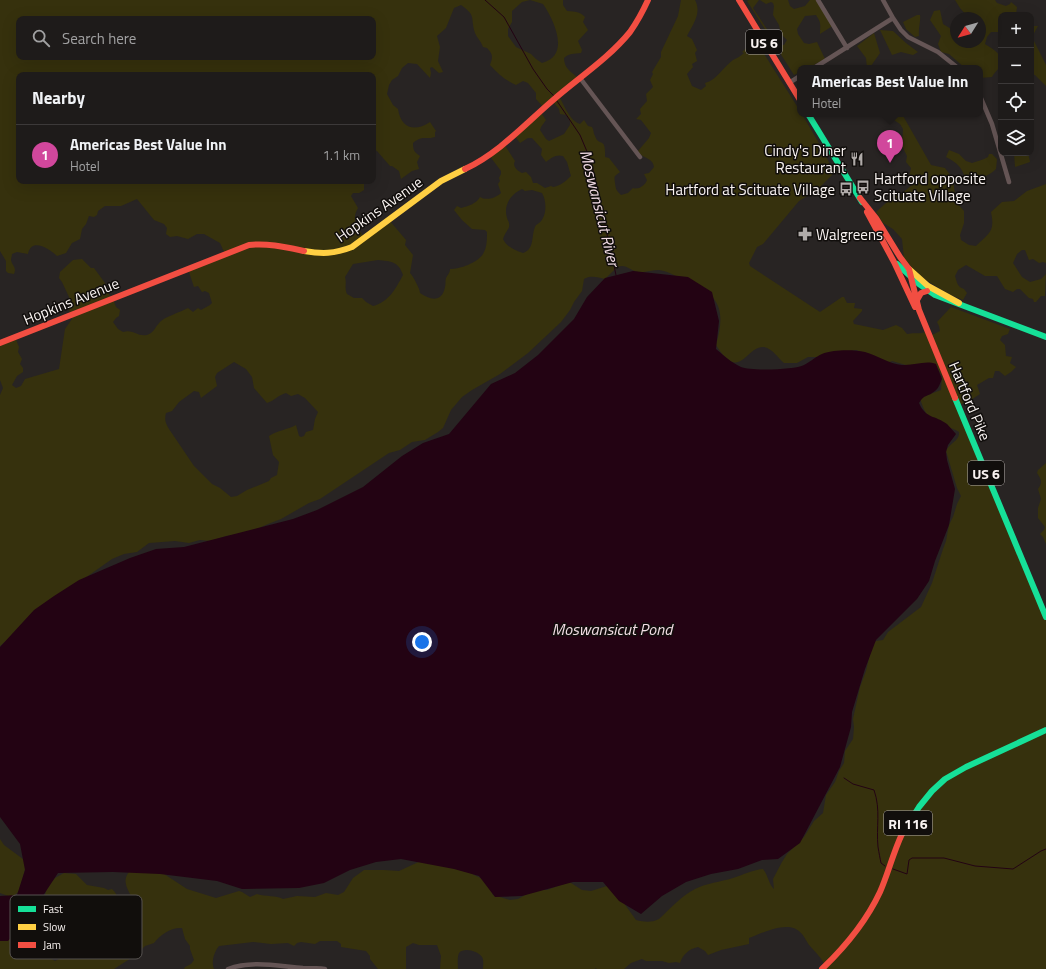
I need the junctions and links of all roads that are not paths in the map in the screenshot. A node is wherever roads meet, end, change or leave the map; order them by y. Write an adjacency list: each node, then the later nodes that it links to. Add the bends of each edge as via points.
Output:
1 (648, 0): 9 (main road, Hopkins Avenue, via 632,30 614,50)
2 (739, 0): 11 (main road, US 6)
3 (818, 0): 6 (street)
4 (883, 0): 5 (street)
5 (893, 18): 6 (street); 8 (street, via 908,37 938,52)
6 (847, 48): 7 (street)
7 (819, 65)
8 (954, 65)
9 (580, 78): 15 (street); 26 (main road, Hopkins Avenue, via 486,158 441,181 345,251 322,254 264,243 249,245)
10 (797, 78): 11 (street)
11 (790, 83): 12 (main road, US 6)
12 (797, 95)
13 (983, 103): 16 (street)
14 (810, 117): 17 (main road, Hartford Pike / US 6)
15 (640, 157)
16 (1009, 182)
17 (860, 198): 18 (main road, Hartford Pike / US 6); 19 (main road, Hartford Pike / US 6)
18 (894, 262): 20 (main road); 24 (main road, Hartford Pike / US 6)
19 (909, 269): 20 (main road, Hartford Pike / US 6); 23 (main road, via 928,286)
20 (911, 279): 21 (main road); 22 (main road, Hartford Pike / US 6)
21 (927, 291): 22 (main road, via 921,293); 23 (main road)
22 (917, 300): 24 (main road, Hartford Pike / US 6)
23 (963, 305): 25 (main road)
24 (926, 329): 27 (main road, Hartford Pike / US 6)
25 (1046, 338)
26 (0, 343)
27 (1046, 617)
28 (1046, 730): 31 (main road, RI 116, via 963,768 941,782 925,798 901,836 880,892 872,906)
29 (228, 969): 30 (street, via 250,964 266,964)
30 (325, 969)
31 (822, 969)

